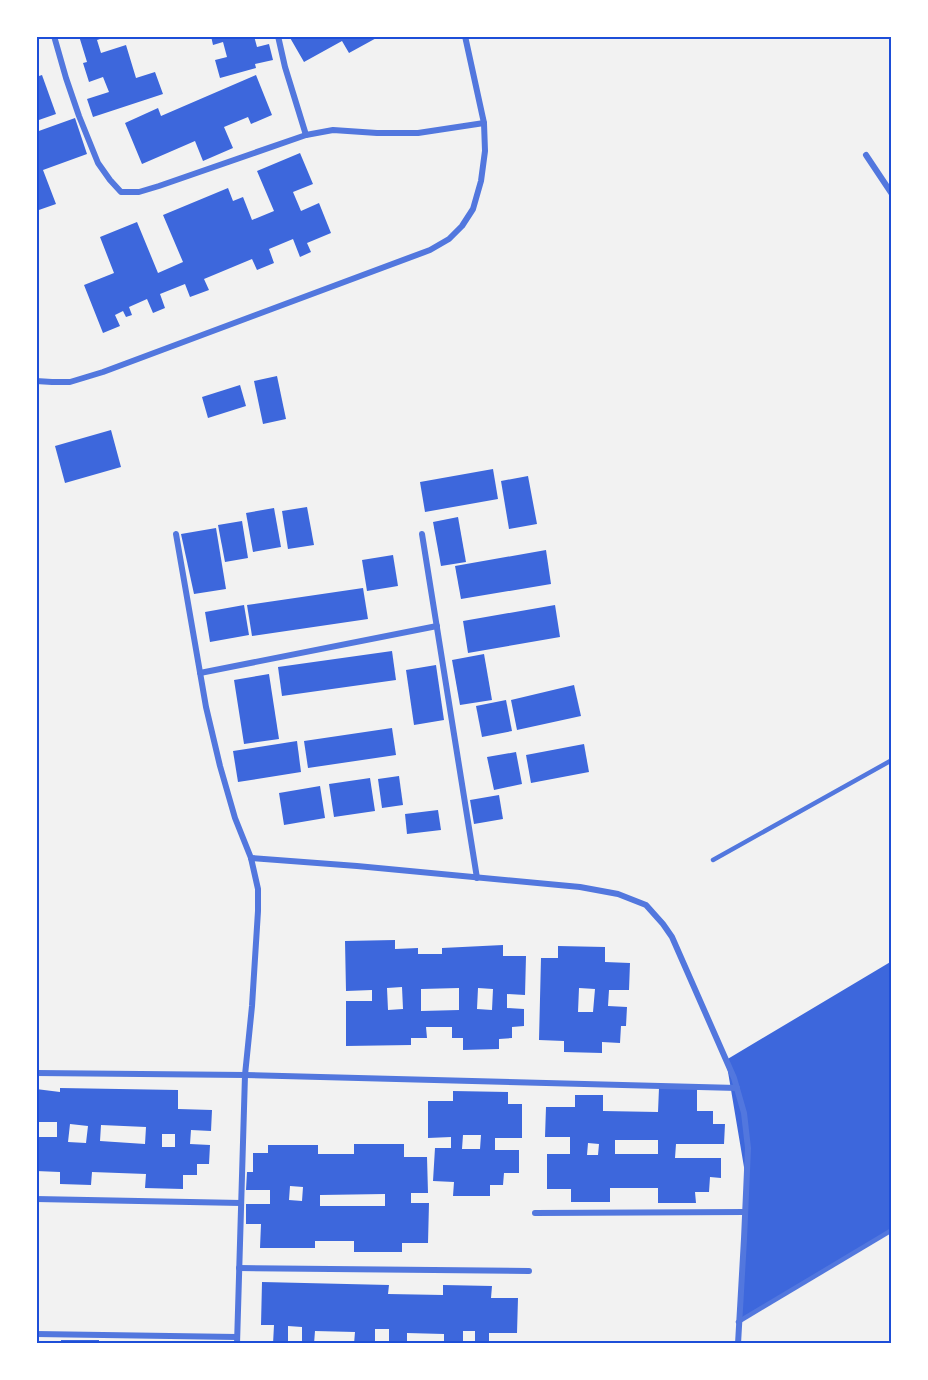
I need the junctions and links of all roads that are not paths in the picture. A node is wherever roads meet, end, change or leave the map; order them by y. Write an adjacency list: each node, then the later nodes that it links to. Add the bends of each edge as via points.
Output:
1 (54, 36): 5 (street, via 98,163 121,192 140,192)
2 (278, 36): 5 (street)
3 (465, 36): 4 (street)
4 (484, 123): 5 (street, via 418,133 333,130); 8 (street, via 485,151 473,209 462,226 430,250 104,372 69,382)
5 (306, 135)
6 (866, 155): 7 (street)
7 (892, 194)
8 (36, 381)
9 (176, 534): 12 (street)
10 (422, 534): 11 (street)
11 (437, 626): 12 (street); 16 (street)
12 (200, 673): 14 (street, via 220,766)
13 (892, 760): 15 (lane)
14 (251, 858): 16 (street); 18 (street, via 258,910)
15 (713, 860)
16 (477, 878): 19 (street, via 580,887 618,894 646,905 672,937)
17 (36, 1073): 18 (street)
18 (245, 1075): 19 (street); 21 (street)
19 (737, 1088): 22 (street, via 748,1148)
20 (36, 1199): 21 (street)
21 (241, 1203): 25 (street)
22 (745, 1212): 23 (street); 27 (street)
23 (535, 1213)
24 (892, 1230): 27 (lane)
25 (239, 1268): 26 (street); 29 (street)
26 (529, 1271)
27 (738, 1322): 30 (street)
28 (36, 1334): 29 (street)
29 (237, 1340)
30 (738, 1344)

